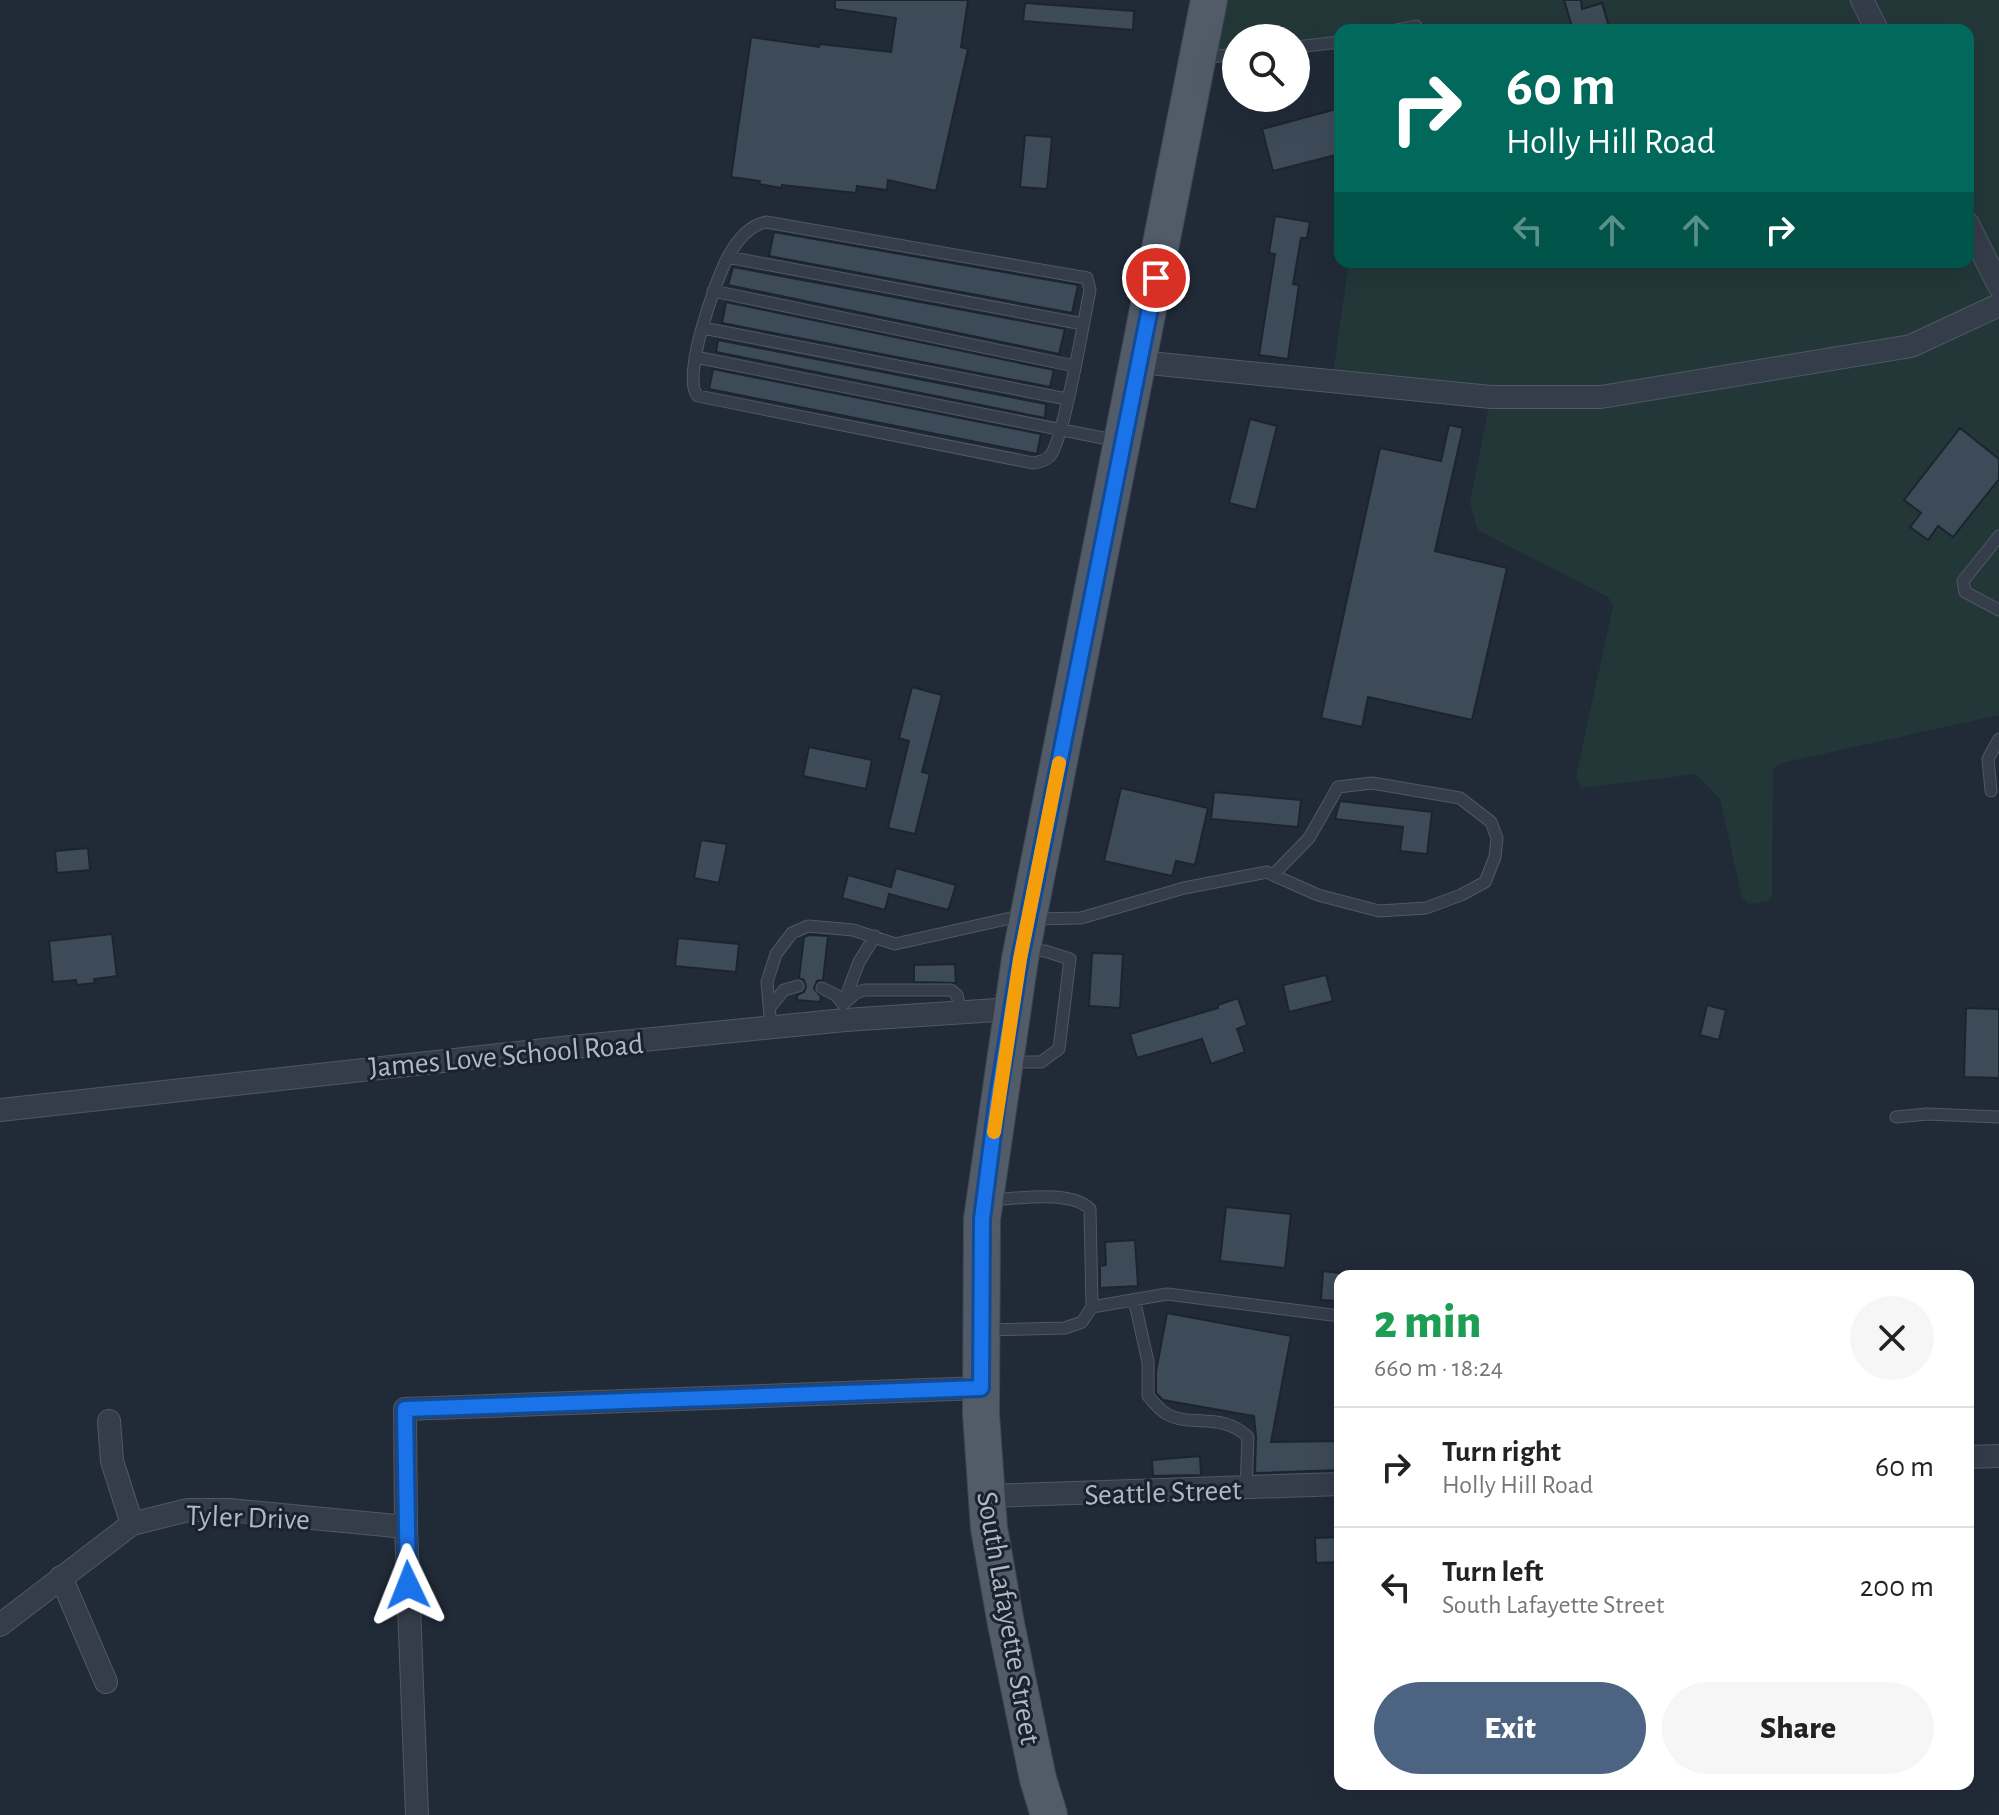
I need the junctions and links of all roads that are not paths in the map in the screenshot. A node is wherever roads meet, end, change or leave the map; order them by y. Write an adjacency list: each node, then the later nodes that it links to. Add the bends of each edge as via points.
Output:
1 (1209, 0): 7 (main road, South Lafayette Street)
2 (1862, 0): 3 (street)
3 (1874, 24)
4 (1334, 43): 5 (lane)
5 (1310, 45)
6 (1222, 56): 7 (lane)
7 (1198, 59): 16 (main road, South Lafayette Street)
8 (1974, 236): 10 (street)
9 (728, 257): 11 (lane); 13 (lane); 13 (lane, via 750,229 775,222 1081,275 1090,290)
10 (1999, 286)
11 (713, 291): 14 (lane); 17 (lane)
12 (1999, 305): 16 (street, via 1911,346 1601,397 1491,397)
13 (1083, 324): 17 (lane)
14 (703, 328): 15 (lane); 18 (lane)
15 (695, 357): 19 (lane); 19 (lane, via 692,385 704,399 1033,463 1052,454)
16 (1139, 362): 20 (main road, South Lafayette Street)
17 (1074, 366): 18 (lane)
18 (1067, 399): 19 (lane)
19 (1060, 430): 20 (lane)
20 (1123, 442): 26 (main road, South Lafayette Street)
21 (1999, 536): 22 (lane, via 1963,581 1965,592)
22 (1999, 610)
23 (1999, 739): 24 (lane, via 1988,759)
24 (1991, 791)
25 (1273, 875): 25 (lane, via 1318,895 1379,911 1426,908 1485,882 1497,838 1491,822 1460,798 1372,783 1338,787 1309,838); 26 (lane, via 1184,888)
26 (1026, 928): 27 (lane, via 939,933 895,944); 30 (main road, South Lafayette Street); 33 (lane, via 1045,951 1070,959 1059,1049 1041,1062)
27 (875, 936): 31 (lane, via 859,962); 32 (lane, via 808,926 792,933 776,954 767,982)
28 (798, 986): 32 (lane, via 784,990)
29 (822, 988): 31 (lane, via 836,995)
30 (1012, 1009): 31 (street, James Love School Road); 33 (main road, South Lafayette Street)
31 (844, 1012): 32 (street, James Love School Road)
32 (771, 1017): 34 (street, James Love School Road)
33 (1004, 1062): 37 (main road, South Lafayette Street)
34 (0, 1110)
35 (1896, 1117): 36 (lane)
36 (1999, 1117)
37 (985, 1200): 39 (lane, via 1070,1197 1090,1209); 41 (main road, South Lafayette Street)
38 (1134, 1299): 39 (lane); 40 (lane, via 1167,1294); 47 (lane, via 1148,1362 1148,1396 1169,1416 1240,1429 1248,1437)
39 (1092, 1307): 41 (lane, via 1082,1322 1065,1328)
40 (1334, 1315)
41 (982, 1331): 42 (main road, South Lafayette Street)
42 (981, 1388): 48 (main road, South Lafayette Street); 50 (street, via 405,1409)
43 (109, 1421): 49 (street, via 112,1461)
44 (1999, 1456): 45 (street)
45 (1974, 1457)
46 (1334, 1484): 47 (street, Seattle Street)
47 (1246, 1488): 48 (street, Seattle Street)
48 (986, 1496): 55 (main road, South Lafayette Street, via 1006,1624)
49 (132, 1524): 50 (street, Tyler Drive, via 188,1510 229,1510); 51 (street, Tyler Drive)
50 (406, 1527): 54 (street)
51 (61, 1577): 52 (street, Tyler Drive); 53 (street)
52 (0, 1625)
53 (106, 1682)
54 (417, 1815)
55 (1049, 1815)

